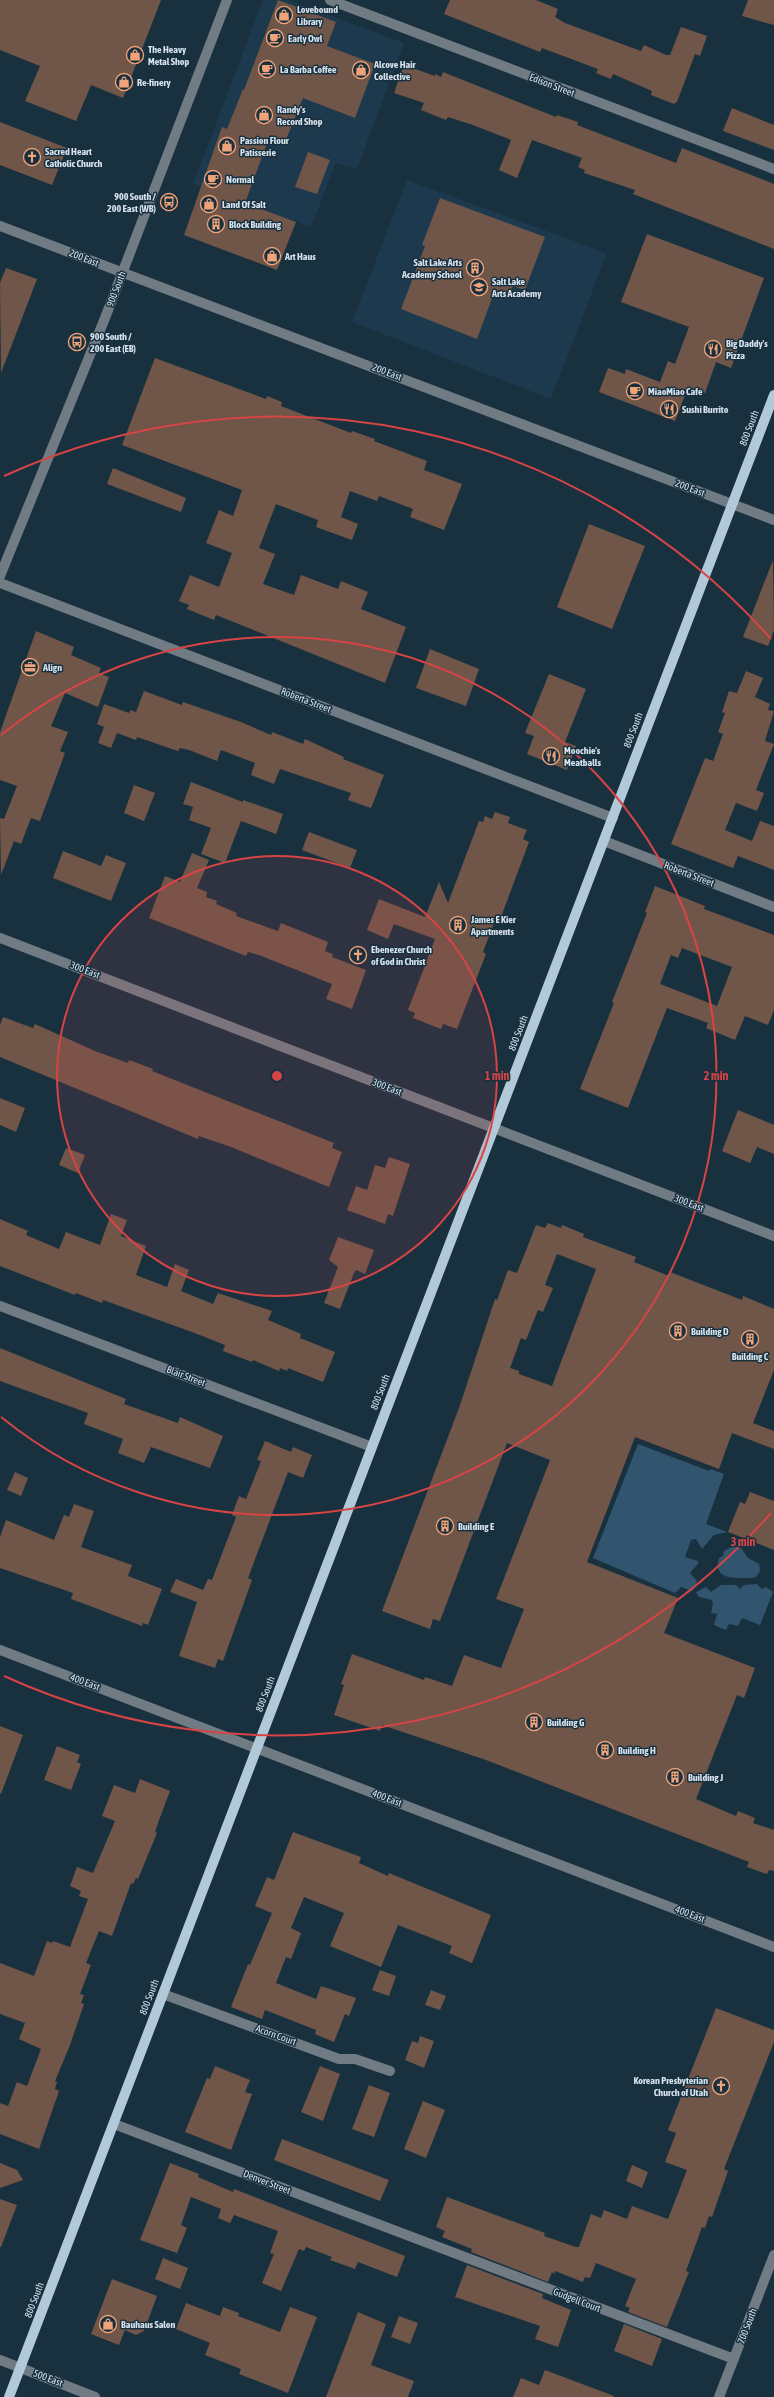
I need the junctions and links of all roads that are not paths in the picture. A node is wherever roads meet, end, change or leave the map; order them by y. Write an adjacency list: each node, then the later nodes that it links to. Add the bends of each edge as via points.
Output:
1 (227, 0): 5 (street, 900 South)
2 (330, 0): 3 (street, Edison Street)
3 (774, 169)
4 (0, 226): 5 (street, 200 East)
5 (123, 272): 7 (street, 200 East); 9 (street, 900 South)
6 (774, 395): 7 (main road, 800 South)
7 (732, 504): 8 (street, 200 East); 11 (main road, 800 South)
8 (774, 520)
9 (0, 576)
10 (0, 583): 11 (street, Roberta Street)
11 (613, 818): 12 (main road, 800 South)
12 (604, 841): 13 (street, Roberta Street); 15 (main road, 800 South)
13 (774, 907)
14 (0, 938): 15 (street, 300 East)
15 (494, 1129): 16 (street, 300 East); 18 (main road, 800 South)
16 (774, 1236)
17 (0, 1306): 18 (street, Blair Street)
18 (372, 1447): 20 (main road, 800 South)
19 (0, 1650): 20 (street, 400 East)
20 (257, 1748): 21 (street, 400 East); 22 (main road, 800 South)
21 (774, 1947)
22 (163, 1994): 23 (street, Acorn Court, via 339,2059 355,2060); 24 (main road, 800 South)
23 (390, 2071)
24 (114, 2124): 25 (street, Denver Street); 29 (main road, 800 South)
25 (420, 2241): 27 (street, Gudgell Court)
26 (774, 2255): 27 (street, 700 South)
27 (734, 2359): 32 (street, 700 South)
28 (0, 2360): 29 (street, 500 East)
29 (20, 2368): 30 (main road, 800 South); 31 (street, 500 East)
30 (9, 2397)
31 (95, 2397)
32 (719, 2397)

